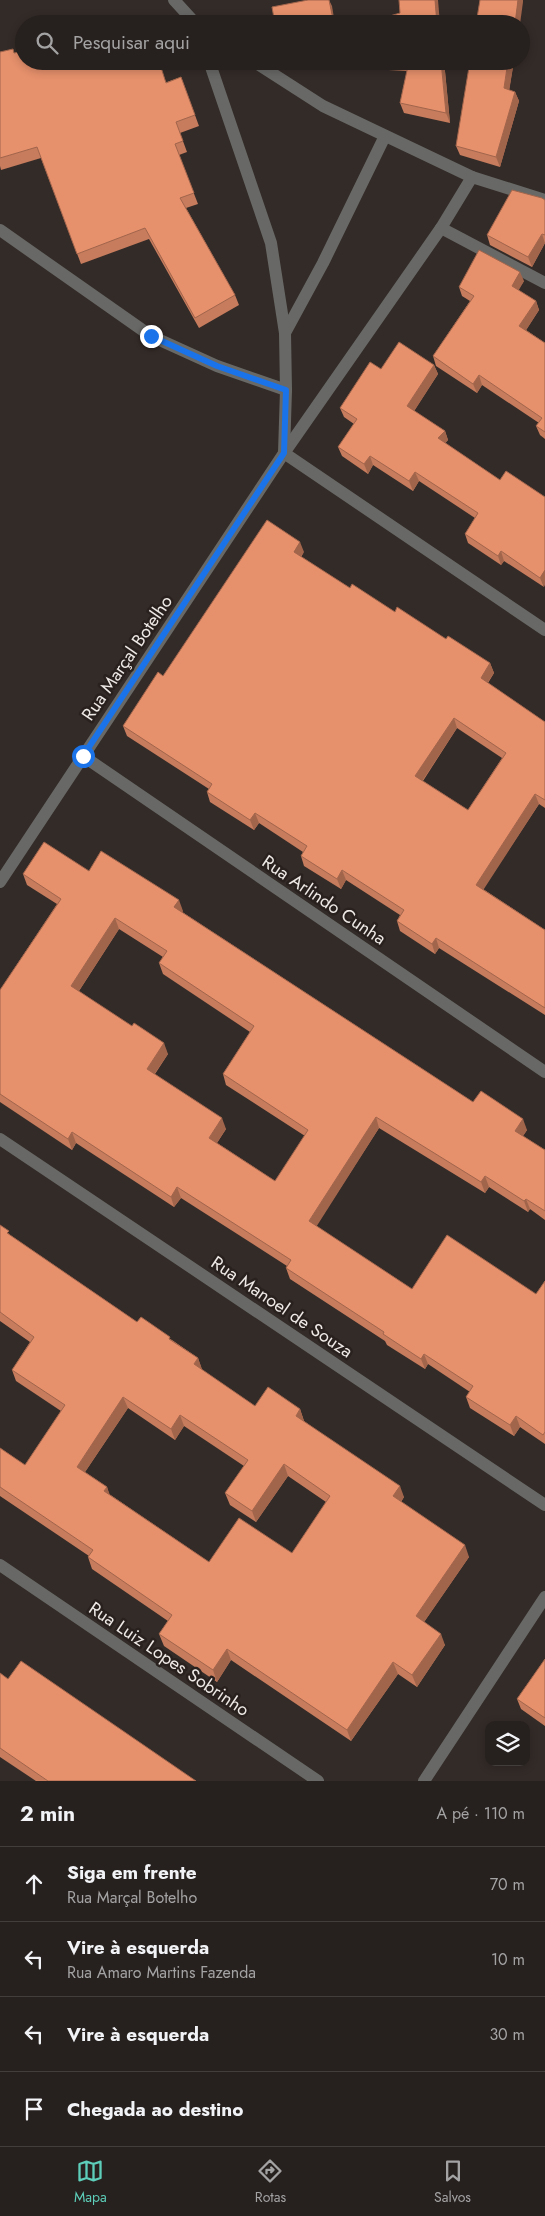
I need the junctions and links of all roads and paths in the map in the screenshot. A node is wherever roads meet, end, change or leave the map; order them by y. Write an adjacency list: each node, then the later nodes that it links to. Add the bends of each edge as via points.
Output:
1 (174, 0): 2 (street)
2 (188, 15)
3 (212, 70): 11 (street, via 271,243)
4 (267, 70): 5 (street, via 323,106)
5 (385, 136): 6 (street); 11 (street)
6 (472, 177): 7 (street); 8 (street, Rua Marçal Botelho)
7 (545, 200)
8 (441, 228): 10 (street); 13 (street, Rua Marçal Botelho)
9 (0, 230): 12 (street, via 151,336 217,366)
10 (545, 283)
11 (285, 333): 12 (street)
12 (286, 390): 13 (street)
13 (284, 453): 14 (street); 15 (street, Rua Marçal Botelho)
14 (545, 630)
15 (83, 756): 16 (street, Rua Marçal Botelho); 17 (street, Rua Arlindo Cunha)
16 (0, 882)
17 (545, 1072)
18 (0, 1139): 19 (street, Rua Manoel de Souza)
19 (545, 1505)
20 (0, 1565): 22 (street, Rua Luiz Lopes Sobrinho)
21 (545, 1597): 23 (street)
22 (318, 1781)
23 (424, 1781)

